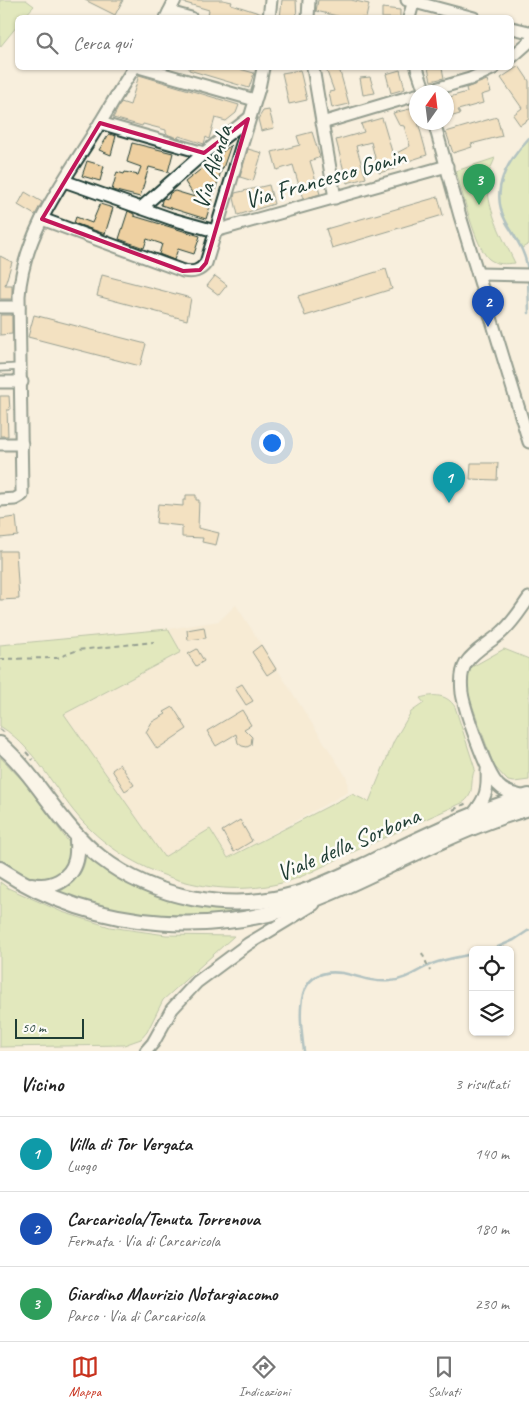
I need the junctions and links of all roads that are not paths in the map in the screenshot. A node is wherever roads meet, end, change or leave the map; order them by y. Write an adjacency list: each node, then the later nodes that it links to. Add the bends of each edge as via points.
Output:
1 (175, 0): 5 (street)
2 (270, 0): 6 (street)
3 (309, 0): 7 (street)
4 (411, 0): 8 (street); 9 (street)
5 (167, 15)
6 (269, 15)
7 (308, 15)
8 (410, 15)
9 (464, 15)
10 (514, 28): 11 (street)
11 (529, 32)
12 (529, 42): 13 (street)
13 (514, 55)
14 (133, 70): 25 (street)
15 (149, 70): 23 (street)
16 (262, 70): 23 (street, Via Alenda)
17 (313, 70): 26 (street)
18 (418, 70): 20 (street)
19 (490, 70): 21 (street)
20 (423, 85)
21 (449, 85)
22 (409, 97): 26 (street)
23 (255, 100): 24 (street, Via Alenda)
24 (248, 119): 28 (street); 34 (street, Via Alenda)
25 (100, 123): 28 (street); 30 (street)
26 (322, 123): 31 (street)
27 (436, 130): 29 (street)
28 (204, 153): 32 (street)
29 (447, 166): 31 (street, Via Francesco Gonin); 35 (street)
30 (64, 182): 32 (street); 33 (street)
31 (335, 198): 34 (street, Via Francesco Gonin)
32 (141, 208): 34 (street)
33 (42, 219): 34 (street, Via Alenda, via 192,272 200,270 206,262); 37 (street, via 23,267)
34 (215, 231)
35 (478, 274): 36 (street); 43 (street)
36 (529, 275)
37 (20, 307): 38 (street); 39 (street)
38 (0, 308)
39 (21, 367): 40 (lane); 42 (street)
40 (0, 368)
41 (0, 382): 42 (street)
42 (22, 382): 45 (street)
43 (529, 442)
44 (0, 444): 45 (street)
45 (22, 444): 46 (street, via 22,495 17,499)
46 (0, 500)
47 (529, 598): 49 (street, via 513,621 473,655 463,671 462,696)
48 (5, 740): 52 (street, Viale della Sorbona)
49 (487, 770): 50 (street, via 503,789); 51 (street, via 487,792)
50 (528, 800): 51 (street, Viale della Sorbona); 55 (street, Viale della Sorbona)
51 (474, 813): 52 (street, Viale della Sorbona, via 312,888 281,898 248,902 202,900 163,891 114,866)
52 (77, 836): 54 (street, via 75,863 65,877 48,886)
53 (0, 869): 54 (street, Viale della Sorbona)
54 (22, 882): 55 (street, Viale della Sorbona, via 88,910 166,924 214,923 256,917)
55 (330, 894): 56 (street, via 248,944 201,978 172,1009)
56 (150, 1049)

